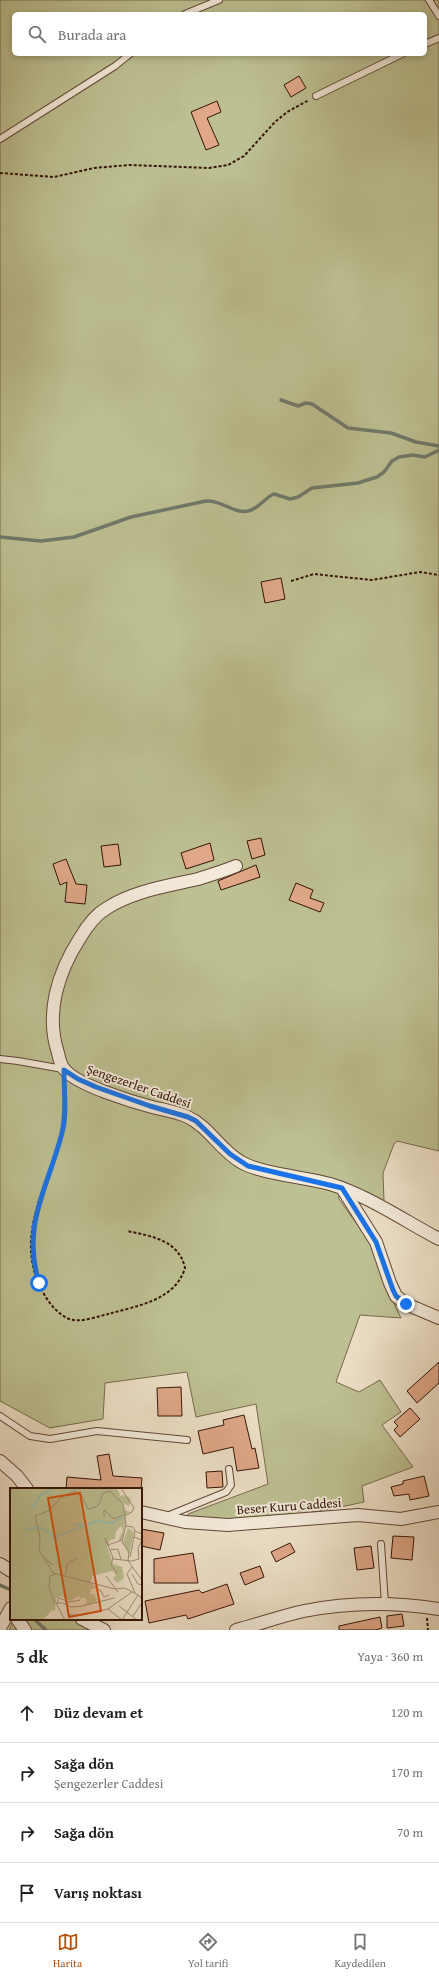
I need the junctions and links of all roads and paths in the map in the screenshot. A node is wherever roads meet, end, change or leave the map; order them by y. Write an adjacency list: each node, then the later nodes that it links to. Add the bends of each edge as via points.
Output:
1 (219, 0): 3 (lane)
2 (429, 0): 4 (lane)
3 (190, 12)
4 (439, 16)
5 (439, 38): 6 (lane)
6 (427, 43)
7 (128, 56): 10 (lane)
8 (398, 56): 9 (lane)
9 (316, 96): 11 (path, via 287,112 244,156 228,165 208,168 129,165 94,168 54,176)
10 (0, 139)
11 (0, 173)
12 (439, 575): 13 (path, via 420,572 372,580 314,574)
13 (291, 581)
14 (236, 866): 16 (street, via 128,898 106,908 91,922 67,960 54,999 53,1029)
15 (0, 1059): 16 (lane, via 18,1060)
16 (64, 1070): 17 (street, Şengezerler Caddesi, via 96,1087 196,1121 230,1154 248,1166); 18 (path, via 62,1133 36,1215 32,1248 33,1265 39,1283 56,1312 68,1319 93,1318 147,1303 161,1296 178,1282 185,1268 178,1251 157,1238)
17 (342, 1188): 19 (street, Şengezerler Caddesi, via 393,1212); 20 (street, via 376,1242 396,1296 406,1304)
18 (127, 1231)
19 (439, 1238)
20 (439, 1318)
21 (0, 1416): 22 (lane, via 30,1436 50,1439 97,1431)
22 (187, 1440)
23 (0, 1461): 25 (street, via 18,1476)
24 (229, 1469): 28 (lane, via 231,1484 226,1492)
25 (26, 1488)
26 (142, 1512): 28 (street, Beser Kuru Caddesi)
27 (439, 1512): 28 (street, Beser Kuru Caddesi, via 401,1519 358,1515 228,1525)
28 (162, 1518)
29 (381, 1544): 32 (lane)
30 (0, 1564): 31 (street)
31 (10, 1570)
32 (385, 1604): 33 (street); 40 (street, via 355,1604 304,1611)
33 (439, 1609)
34 (10, 1615): 37 (street)
35 (18, 1620): 38 (street)
36 (84, 1620): 39 (street)
37 (0, 1628)
38 (25, 1630)
39 (104, 1630)
40 (236, 1630)

